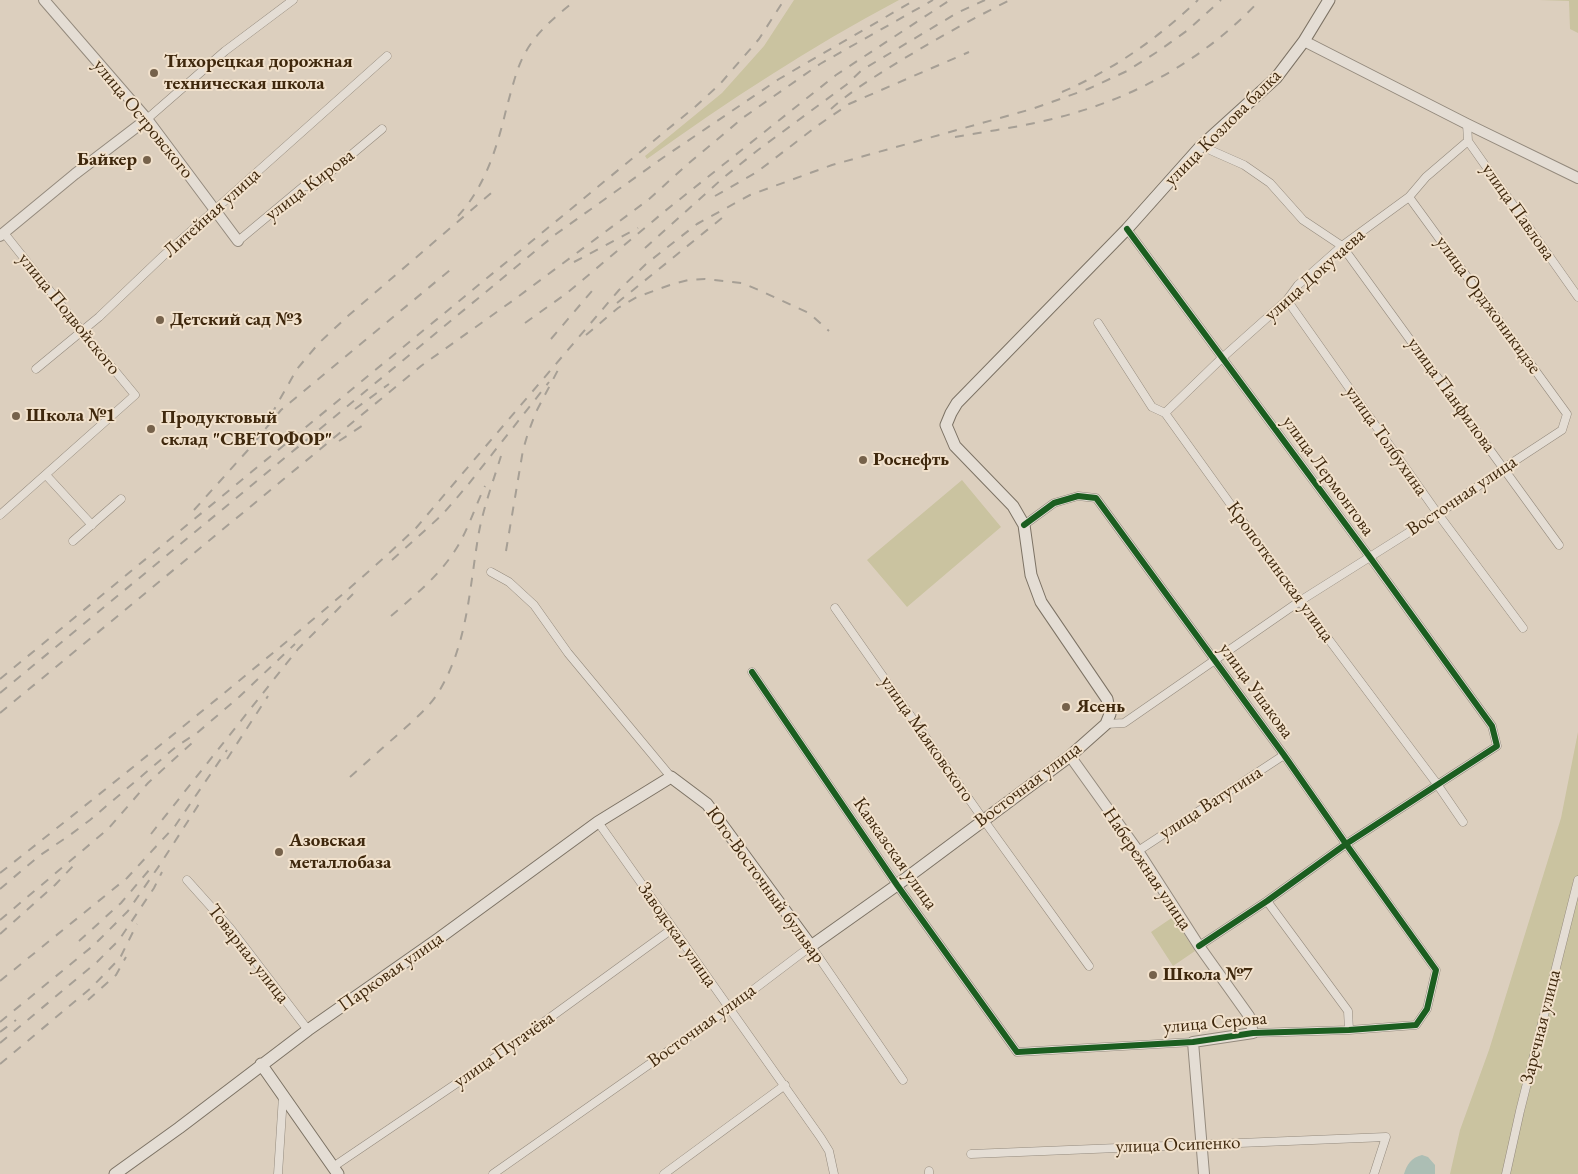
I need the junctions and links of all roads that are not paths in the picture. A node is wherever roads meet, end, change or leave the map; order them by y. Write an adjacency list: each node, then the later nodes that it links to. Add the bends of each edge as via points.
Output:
1 (44, 0): 6 (street, улица Островского)
2 (293, 0): 6 (street, via 225,51)
3 (1329, 0): 4 (main road, улица Козлова балка)
4 (1304, 41): 7 (street); 10 (main road, улица Козлова балка, via 1276,78)
5 (388, 56): 13 (street, Литейная улица)
6 (147, 119): 13 (street, улица Островского); 15 (street)
7 (1468, 124): 9 (street); 11 (street)
8 (382, 129): 16 (street, улица Кирова, via 314,186 304,186)
9 (1468, 141): 12 (street, улица Докучаева, via 1426,177); 18 (street, улица Павлова)
10 (1201, 146): 14 (main road, улица Козлова балка); 17 (street, via 1244,165 1270,183 1302,220)
11 (1578, 178)
12 (1409, 197): 17 (street, улица Докучаева); 25 (street, улица Орджоникидзе)
13 (216, 210): 16 (street, улица Островского); 21 (street, Литейная улица)
14 (1127, 229): 22 (street, улица Лермонтова); 32 (main road, улица Козлова балка, via 957,403 946,425 955,446 1013,506)
15 (2, 235): 21 (street, улица Подвойского)
16 (238, 241)
17 (1342, 246): 19 (street, улица Докучаева); 26 (street, улица Панфилова)
18 (1578, 297)
19 (1287, 300): 22 (street, улица Докучаева); 29 (street, улица Толбухина)
20 (1098, 323): 24 (street, Кропоткинская улица, via 1152,407)
21 (82, 331): 23 (street, Литейная улица); 27 (street, улица Подвойского, via 135,395)
22 (1222, 358): 24 (street, улица Докучаева); 35 (street, улица Лермонтова)
23 (36, 369)
24 (1165, 413): 37 (street, Кропоткинская улица)
25 (1567, 414): 26 (street, Восточная улица, via 1562,430)
26 (1504, 468): 29 (street, Восточная улица); 34 (street, улица Панфилова)
27 (46, 475): 30 (street); 31 (street)
28 (122, 499): 31 (street)
29 (1438, 514): 35 (street, Восточная улица); 39 (street, улица Толбухина)
30 (0, 515)
31 (92, 525): 33 (street)
32 (1024, 525): 40 (street, улица Ушакова, via 1054,504 1078,496 1096,498); 42 (main road, via 1031,575 1041,602 1107,699 1110,714)
33 (73, 541)
34 (1559, 545)
35 (1369, 556): 37 (street, Восточная улица); 46 (street, улица Лермонтова, via 1492,726 1497,746)
36 (491, 572): 45 (street, Юго-Восточный бульвар, via 509,582 534,605 568,653)
37 (1300, 601): 40 (street, Восточная улица); 46 (street, Кропоткинская улица)
38 (835, 608): 47 (street, улица Маяковского)
39 (1523, 628)
40 (1214, 660): 42 (street, Восточная улица, via 1124,723); 43 (street, улица Ушакова)
41 (752, 672): 54 (street, Кавказская улица)
42 (1106, 724): 44 (main road, Восточная улица)
43 (1284, 755): 50 (street, улица Ушакова); 51 (street, улица Ватутина)
44 (1070, 756): 47 (main road, Восточная улица); 51 (street, Набережная улица)
45 (671, 777): 48 (main road, Парковая улица); 57 (main road, Юго-Восточный бульвар, via 707,804)
46 (1437, 784): 49 (street, Кропоткинская улица); 50 (street)
47 (983, 819): 54 (main road, Восточная улица); 59 (street, улица Маяковского)
48 (598, 822): 56 (street, Заводская улица); 62 (main road, Парковая улица)
49 (1463, 822)
50 (1346, 844): 55 (street); 60 (street, улица Ушакова)
51 (1138, 851): 58 (street, Набережная улица)
52 (187, 880): 62 (street, Товарная улица, via 230,928)
53 (1578, 880): 81 (street, Заречная улица)
54 (897, 885): 57 (main road, Восточная улица); 66 (street, Кавказская улица)
55 (1267, 901): 58 (street); 63 (street, via 1348,1011)
56 (672, 929): 61 (street, Заводская улица); 73 (street, улица Пугачёва)
57 (811, 946): 61 (street, Восточная улица); 68 (street, Юго-Восточный бульвар)
58 (1199, 946): 64 (street, Набережная улица, via 1248,1016)
59 (1089, 966)
60 (1436, 970): 63 (street, улица Серова, via 1426,1009 1416,1025)
61 (728, 1009): 69 (street, Заводская улица); 77 (street, Восточная улица)
62 (308, 1030): 67 (main road, Парковая улица)
63 (1349, 1030): 64 (street, улица Серова)
64 (1253, 1033): 65 (street, улица Серова)
65 (1193, 1042): 66 (street, улица Серова); 71 (street)
66 (1016, 1052)
67 (261, 1064): 70 (main road); 75 (main road, Парковая улица)
68 (903, 1080)
69 (785, 1085): 74 (street, Заводская улица, via 829,1152); 78 (street)
70 (283, 1096): 73 (main road); 76 (street)
71 (1202, 1143): 72 (street, улица Осипенко); 79 (street); 80 (street, улица Осипенко, via 1386,1136)
72 (971, 1154)
73 (335, 1171)
74 (831, 1172)
75 (115, 1174)
76 (278, 1174)
77 (493, 1174)
78 (664, 1174)
79 (1204, 1174)
80 (1374, 1174)
81 (1506, 1174)

